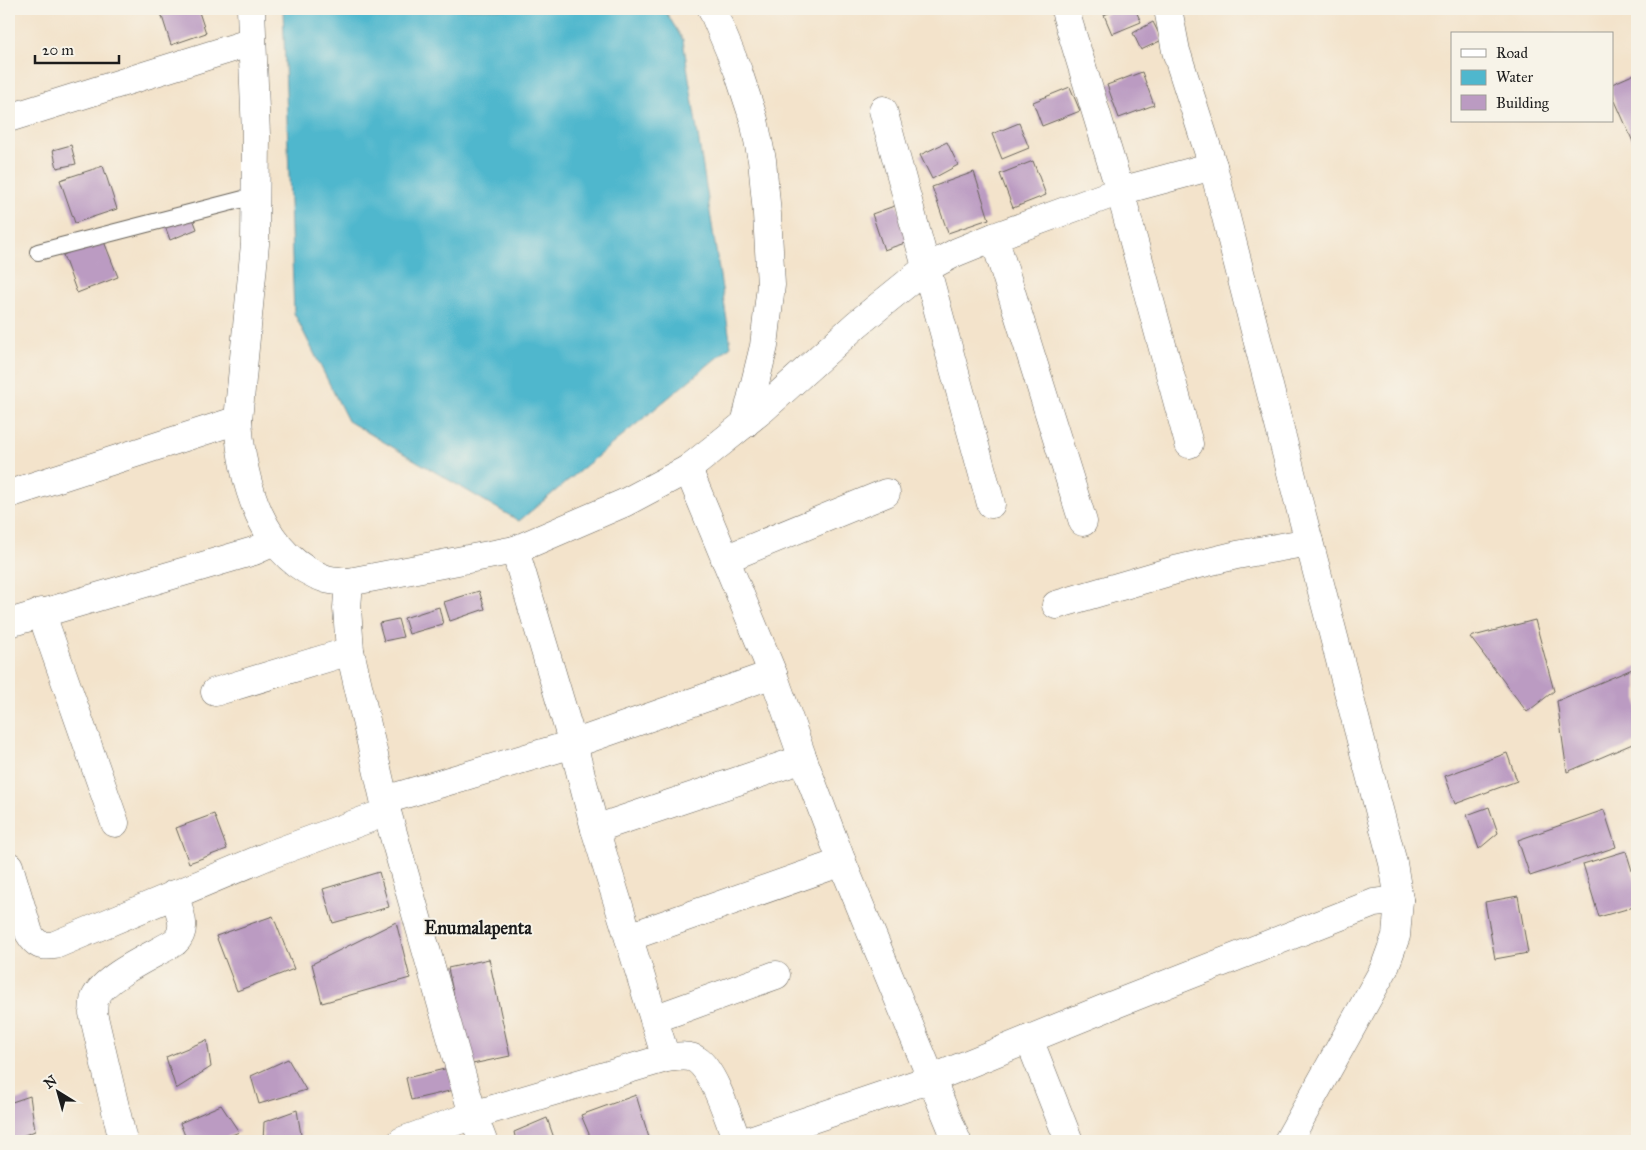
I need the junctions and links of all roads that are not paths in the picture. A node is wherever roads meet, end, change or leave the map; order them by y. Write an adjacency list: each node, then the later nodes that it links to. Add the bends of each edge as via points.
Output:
1 (251, 9): 5 (street)
2 (712, 9): 15 (street, via 754,120 767,214 770,294 764,346)
3 (1168, 9): 8 (street, via 1176,51)
4 (1066, 14): 9 (street)
5 (252, 42): 7 (street); 10 (street)
6 (883, 110): 13 (street)
7 (9, 118)
8 (1213, 166): 9 (street); 23 (street)
9 (1120, 191): 11 (street); 16 (street)
10 (255, 196): 12 (lane); 14 (street, via 254,244)
11 (994, 237): 13 (street, via 956,252); 21 (street)
12 (38, 252)
13 (925, 270): 15 (street, via 857,324); 20 (street)
14 (238, 420): 19 (street); 22 (street, via 247,483)
15 (745, 424): 17 (street)
16 (1189, 444)
17 (688, 469): 24 (street, via 624,504); 25 (street)
18 (886, 493): 25 (street)
19 (9, 494)
20 (990, 504)
21 (1084, 522)
22 (274, 542): 26 (street, via 298,564 326,579); 28 (street, via 254,551)
23 (1309, 542): 27 (street, via 1179,569); 41 (street, via 1391,853)
24 (515, 550): 26 (street); 33 (street)
25 (725, 559): 31 (street)
26 (349, 582): 30 (street)
27 (1056, 605)
28 (41, 612): 29 (street); 36 (street)
29 (9, 623)
30 (350, 651): 32 (street); 35 (street)
31 (773, 674): 33 (street); 34 (street)
32 (215, 692)
33 (573, 744): 35 (street); 37 (street)
34 (803, 759): 37 (street); 38 (street)
35 (386, 806): 40 (street); 48 (street)
36 (114, 823)
37 (596, 829): 42 (street)
38 (842, 862): 42 (street); 47 (street)
39 (9, 866): 40 (street, via 29,933 35,943 44,947)
40 (174, 894): 49 (street, via 183,922 180,937 111,979 94,999 94,1013)
41 (1399, 900): 45 (street, via 1374,903); 56 (street, via 1396,936 1384,969)
42 (629, 937): 44 (street)
43 (776, 975): 44 (street)
44 (654, 1019): 46 (street)
45 (1029, 1039): 47 (street); 55 (street)
46 (666, 1058): 48 (street); 52 (street, via 683,1056 697,1060 718,1092)
47 (931, 1079): 53 (street); 54 (street)
48 (473, 1115): 50 (street); 51 (street)
49 (123, 1141)
50 (402, 1141)
51 (483, 1141)
52 (737, 1141)
53 (747, 1141)
54 (957, 1141)
55 (1069, 1141)
56 (1288, 1141)

